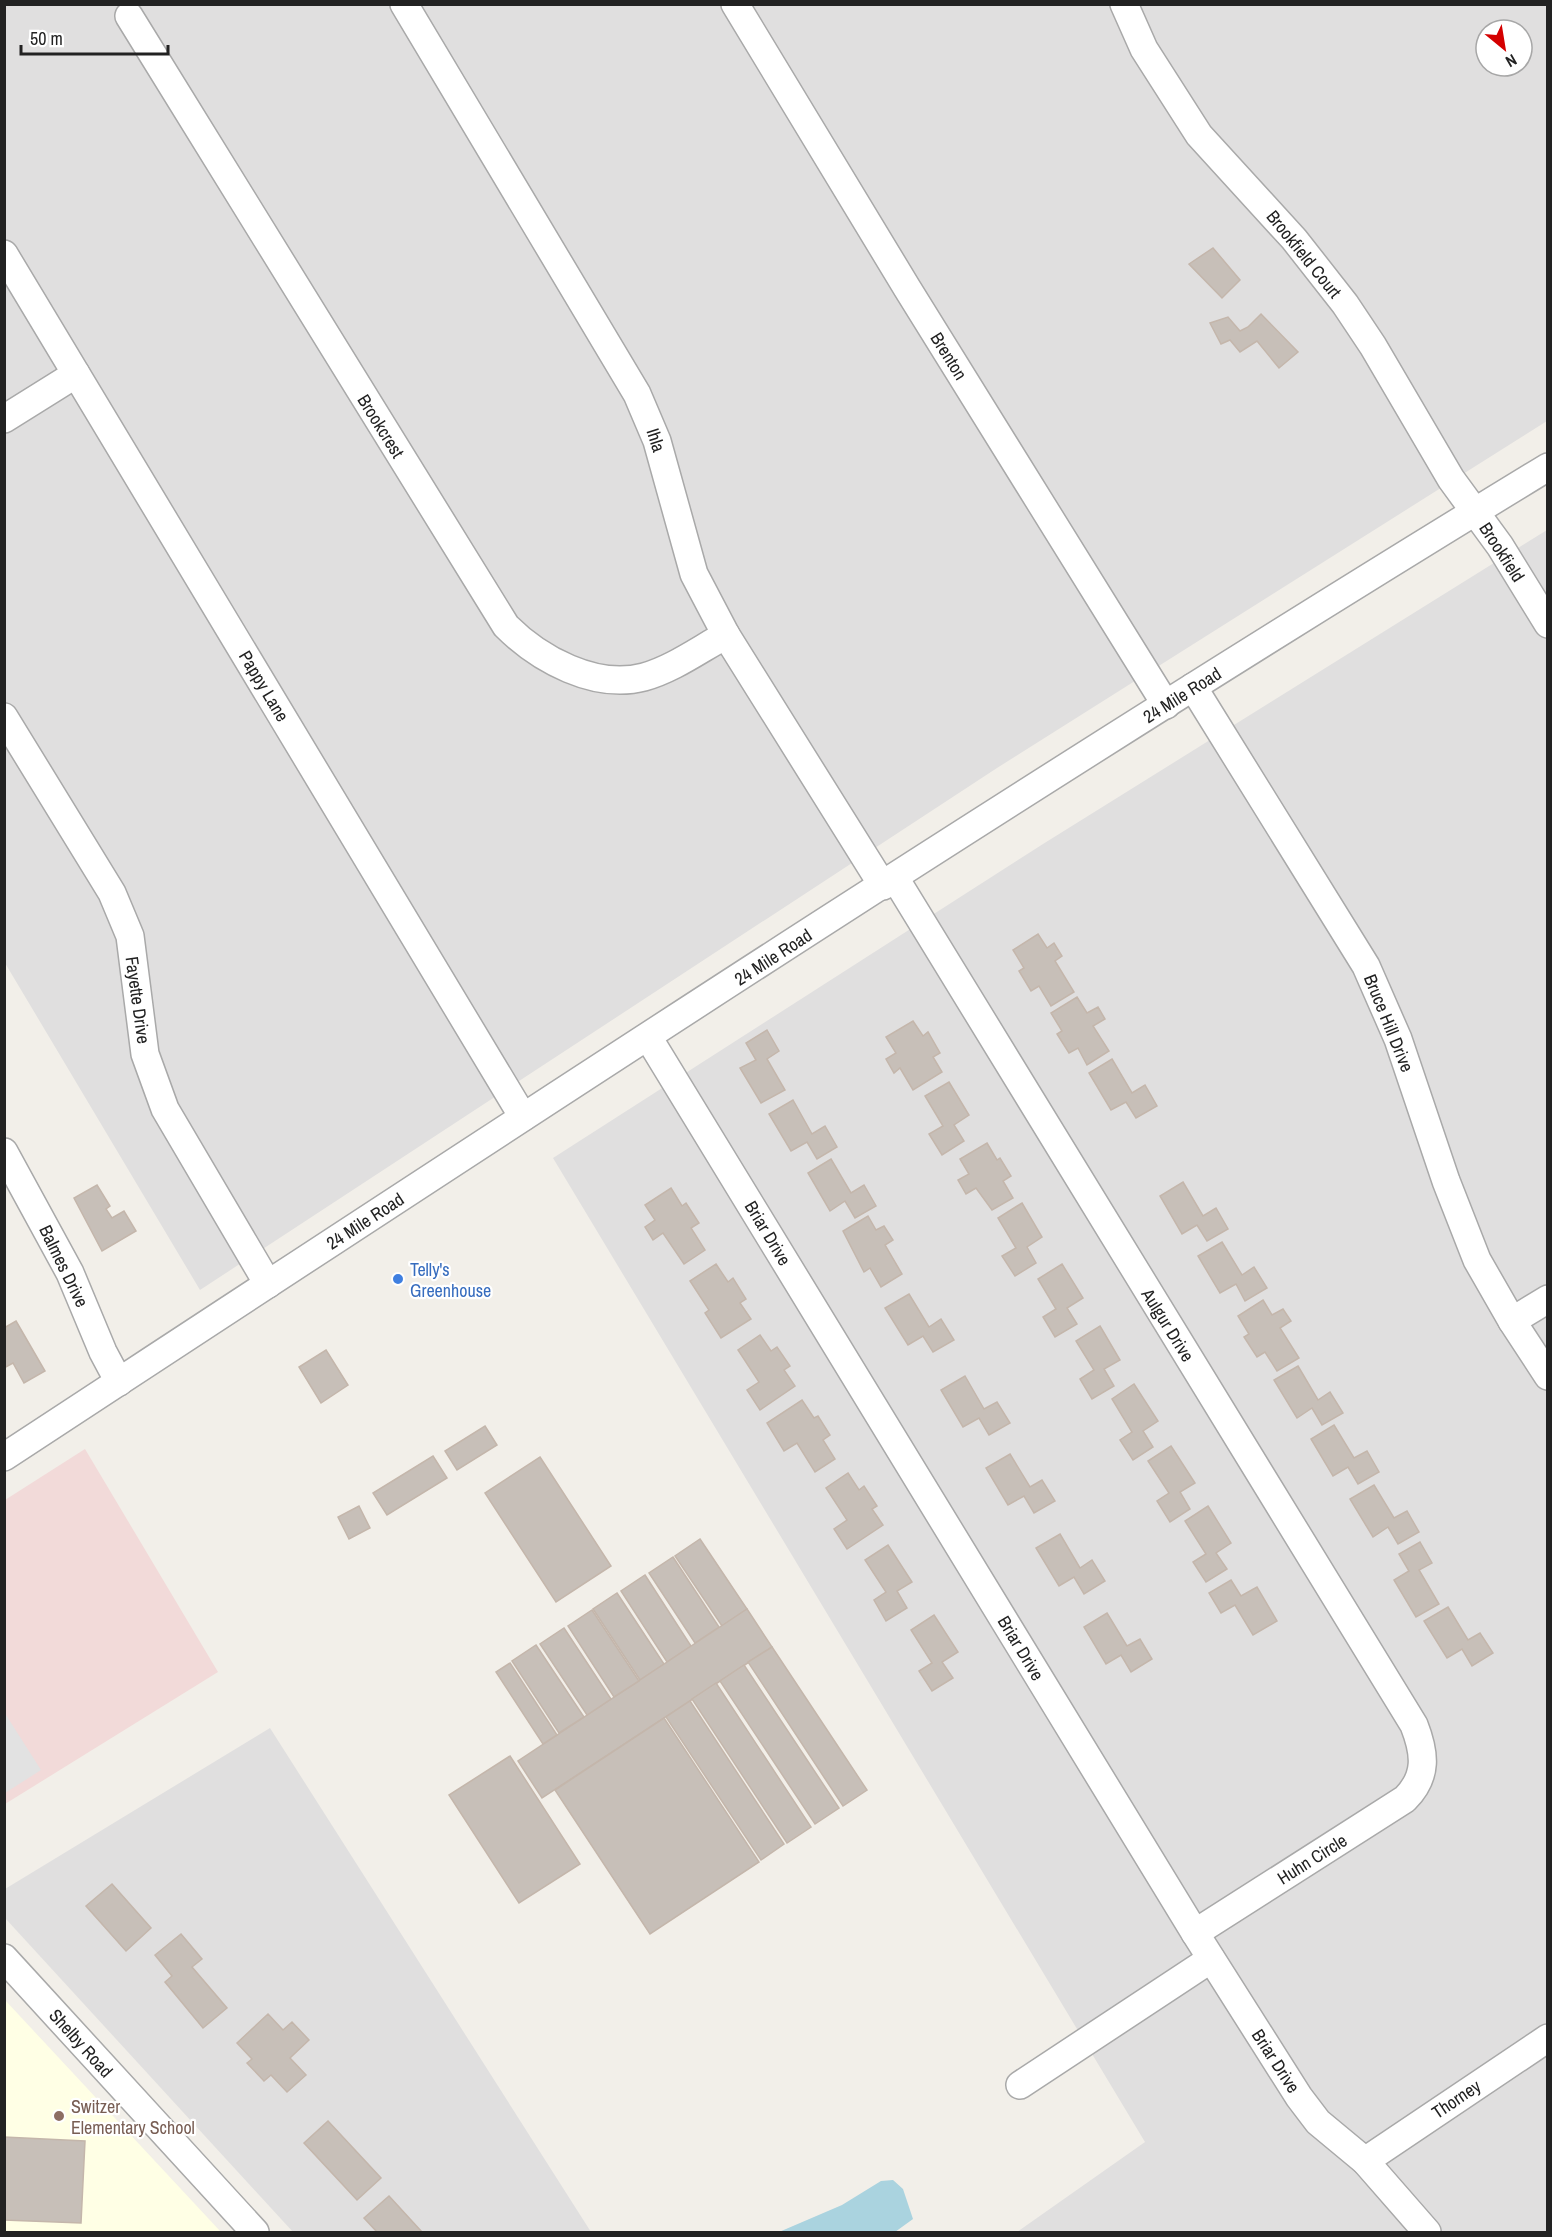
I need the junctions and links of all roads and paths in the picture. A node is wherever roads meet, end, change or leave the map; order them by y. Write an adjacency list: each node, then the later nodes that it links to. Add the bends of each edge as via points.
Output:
1 (404, 4): 11 (street, Ihla, via 637,394 657,441 694,574)
2 (735, 4): 13 (street, Brenton)
3 (1125, 4): 9 (street, Brookfield Court, via 1144,49 1200,135 1283,226 1345,304)
4 (129, 16): 11 (street, Brookcrest, via 506,626 533,649 566,667 615,679 644,677 662,670)
5 (4, 254): 6 (street, Pappy Lane)
6 (76, 374): 7 (street); 17 (street, Pappy Lane)
7 (4, 418)
8 (1548, 466): 9 (street, 24 Mile Road)
9 (1474, 511): 10 (street, Brookfield); 12 (street, 24 Mile Road)
10 (1548, 624)
11 (726, 635): 15 (street, Ihla)
12 (1193, 687): 13 (street, 24 Mile Road); 21 (street, Bruce Hill Drive, via 1366,966 1398,1039 1446,1181 1478,1260)
13 (1166, 705): 15 (street, 24 Mile Road)
14 (4, 717): 19 (street, Fayette Drive, via 112,893 130,936 145,1054 155,1086)
15 (889, 882): 16 (street, 24 Mile Road); 25 (street, Aulgur Drive, via 1414,1725 1424,1754)
16 (648, 1037): 17 (street, 24 Mile Road); 26 (street, Briar Drive)
17 (523, 1117): 19 (street, 24 Mile Road)
18 (4, 1152): 23 (street, Balmes Drive, via 70,1273)
19 (268, 1284): 23 (street, 24 Mile Road)
20 (1548, 1299): 21 (street)
21 (1512, 1321): 22 (street, Bruce Hill Drive)
22 (1548, 1376)
23 (119, 1382): 24 (street, 24 Mile Road)
24 (4, 1457)
25 (1422, 1777): 26 (street, Huhn Circle, via 1389,1811)
26 (1195, 1933): 28 (street, Briar Drive)
27 (4, 1958): 32 (street, Shelby Road)
28 (1211, 1959): 30 (street); 31 (street, Briar Drive, via 1318,2122)
29 (1548, 2038): 31 (street, Thorney)
30 (1020, 2085)
31 (1365, 2161): 33 (street, Briar Drive)
32 (255, 2232)
33 (1427, 2232)

